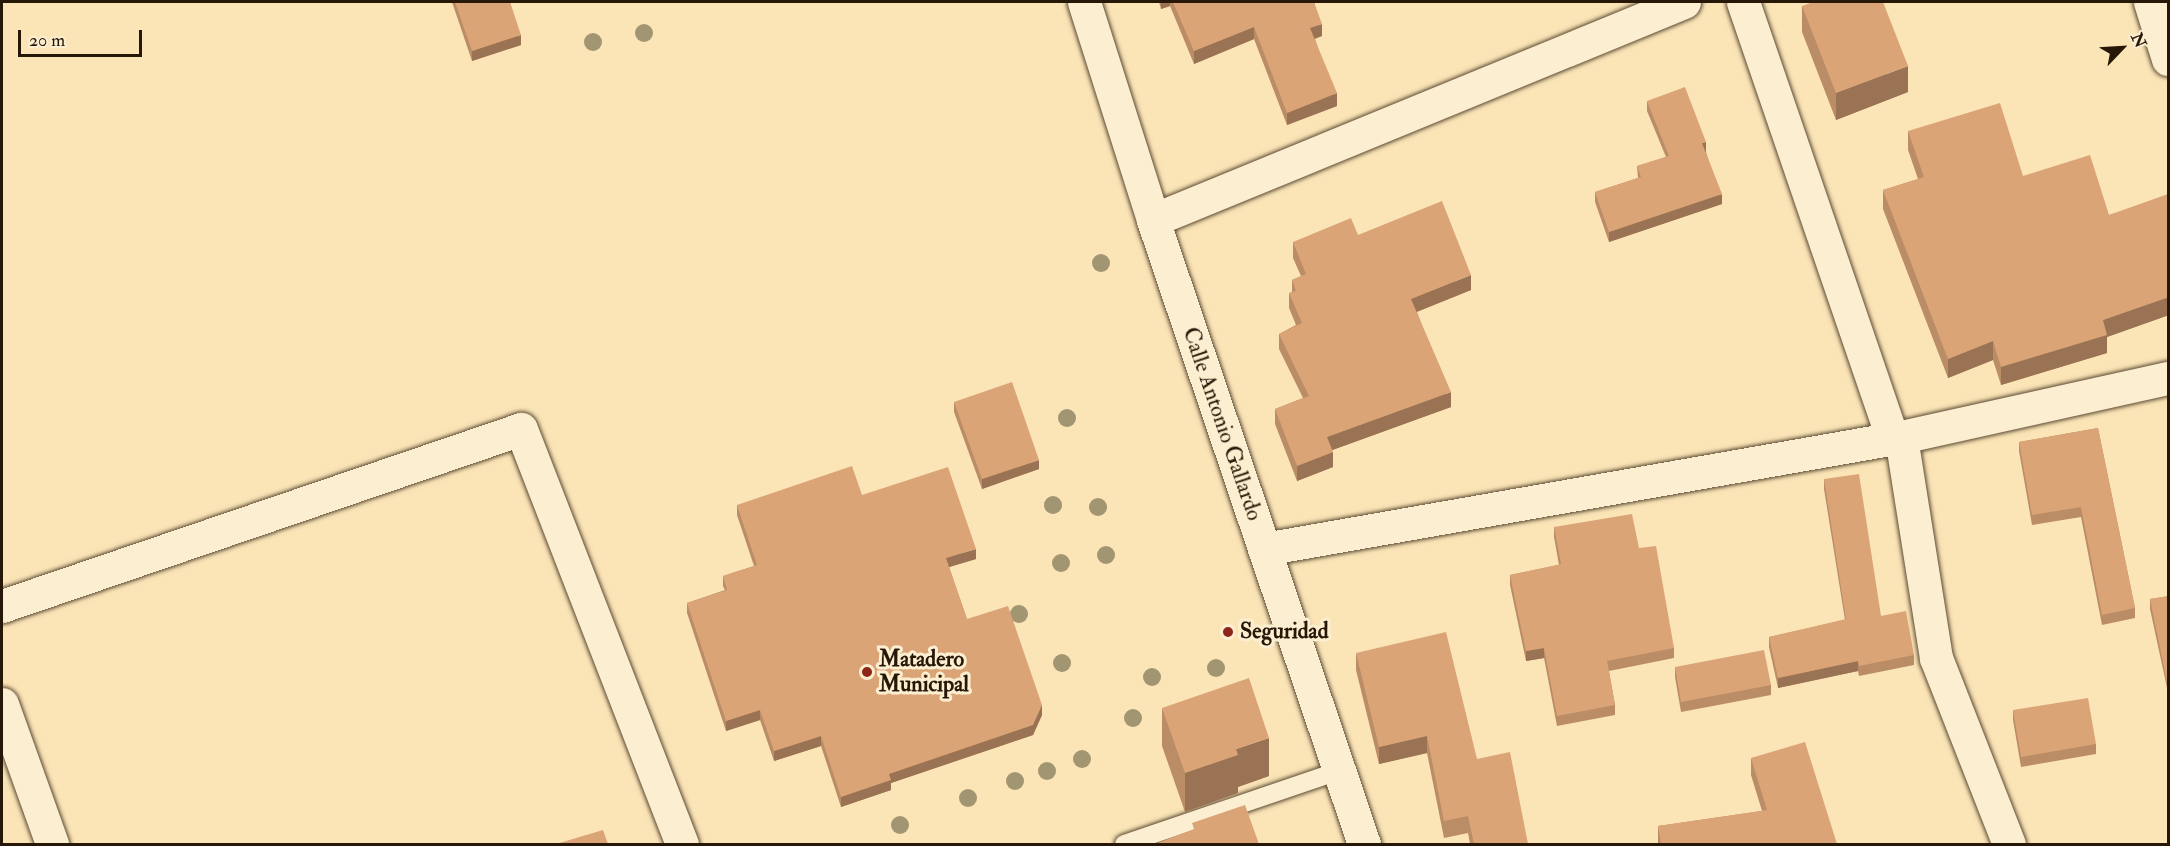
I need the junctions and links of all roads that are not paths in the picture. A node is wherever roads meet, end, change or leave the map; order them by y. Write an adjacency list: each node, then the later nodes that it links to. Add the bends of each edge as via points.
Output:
1 (1084, 2): 6 (street, Calle Antonio Gallardo)
2 (1684, 2): 6 (street)
3 (1743, 2): 8 (street)
4 (2150, 2): 5 (street)
5 (2169, 58)
6 (1153, 220): 9 (street, Calle Antonio Gallardo)
7 (2169, 378): 8 (street)
8 (1897, 438): 9 (street); 17 (street, via 1936,658)
9 (1264, 549): 12 (street, Calle Antonio Gallardo)
10 (2, 606): 14 (street, via 521,429)
11 (2, 704): 13 (street)
12 (1339, 771): 15 (lane); 16 (street, Calle Antonio Gallardo)
13 (52, 844)
14 (682, 844)
15 (1124, 844)
16 (1364, 844)
17 (2009, 844)

